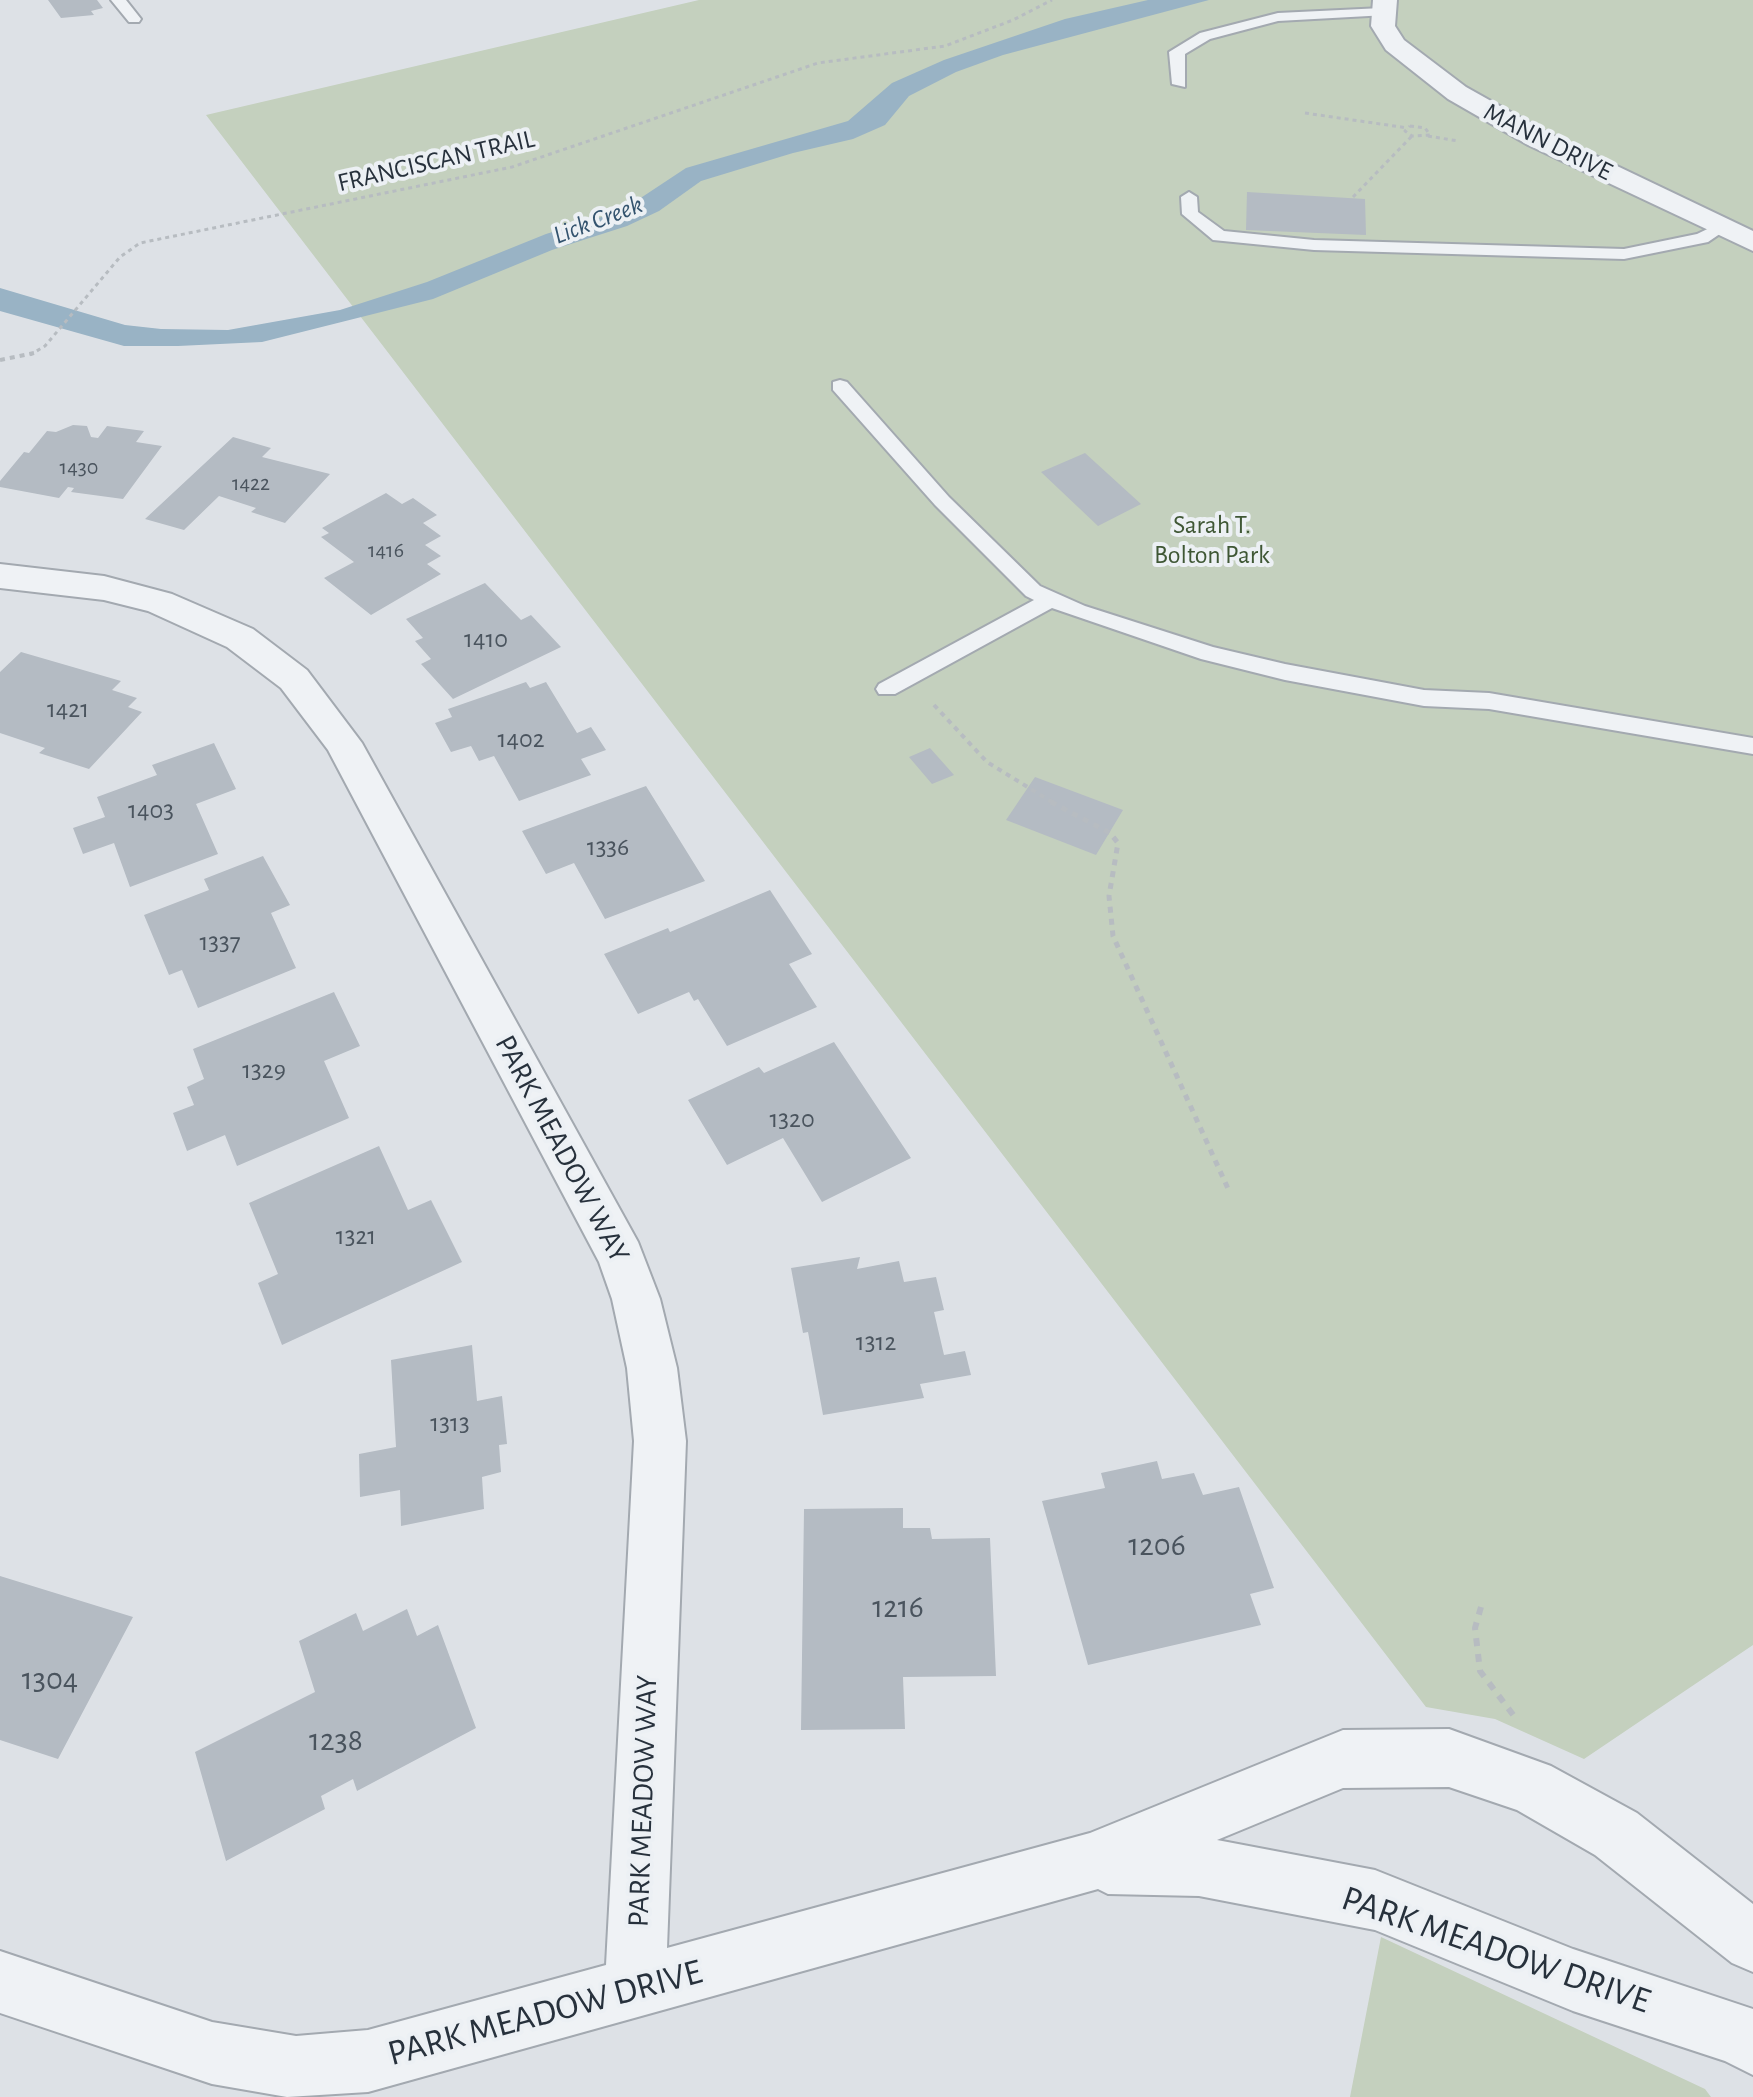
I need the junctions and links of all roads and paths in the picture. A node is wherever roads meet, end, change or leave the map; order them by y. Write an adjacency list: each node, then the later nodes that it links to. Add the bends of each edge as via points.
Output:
1 (118, 0): 4 (lane)
2 (1052, 0): 13 (path, FRANCISCAN TRAIL, via 945,46 818,63 512,167 140,243 120,257 33,356)
3 (1383, 5): 5 (lane, via 1278,17 1205,36 1177,52); 11 (street, MANN DRIVE, via 1383,26 1395,45 1457,93 1538,139)
4 (134, 19)
5 (1180, 84)
6 (1305, 113): 7 (path)
7 (1408, 128): 8 (path, via 1405,131); 8 (path, via 1422,127 1430,133)
8 (1412, 136): 10 (path)
9 (1189, 197): 11 (lane, via 1190,214 1219,236 1314,245 1624,254 1702,238)
10 (1353, 197)
11 (1722, 227): 12 (street, MANN DRIVE)
12 (1753, 242)
13 (0, 360)
14 (840, 386): 16 (lane, via 958,518 1033,591)
15 (0, 576): 25 (street, PARK MEADOW WAY, via 91,586 159,602 240,638 294,679 343,743 621,1257 652,1368 660,1441)
16 (1052, 599): 17 (lane); 19 (lane, via 1209,654 1285,672)
17 (910, 677): 18 (lane); 20 (path, via 987,762 1110,833 1118,843 1109,896 1113,936)
18 (887, 689)
19 (1753, 746)
20 (1230, 1193)
21 (1481, 1607): 22 (path, via 1475,1628 1480,1671)
22 (1523, 1727)
23 (1090, 1863): 24 (street, PARK MEADOW DRIVE, via 1343,1759 1449,1758 1531,1786 1616,1834); 25 (street, PARK MEADOW DRIVE); 27 (street, PARK MEADOW DRIVE, via 1199,1866 1375,1900 1573,1980 1743,2036)
24 (1753, 1942)
25 (635, 1989): 26 (street, PARK MEADOW DRIVE, via 388,2057 296,2067 212,2053)
26 (3, 1991)
27 (1753, 2044)

